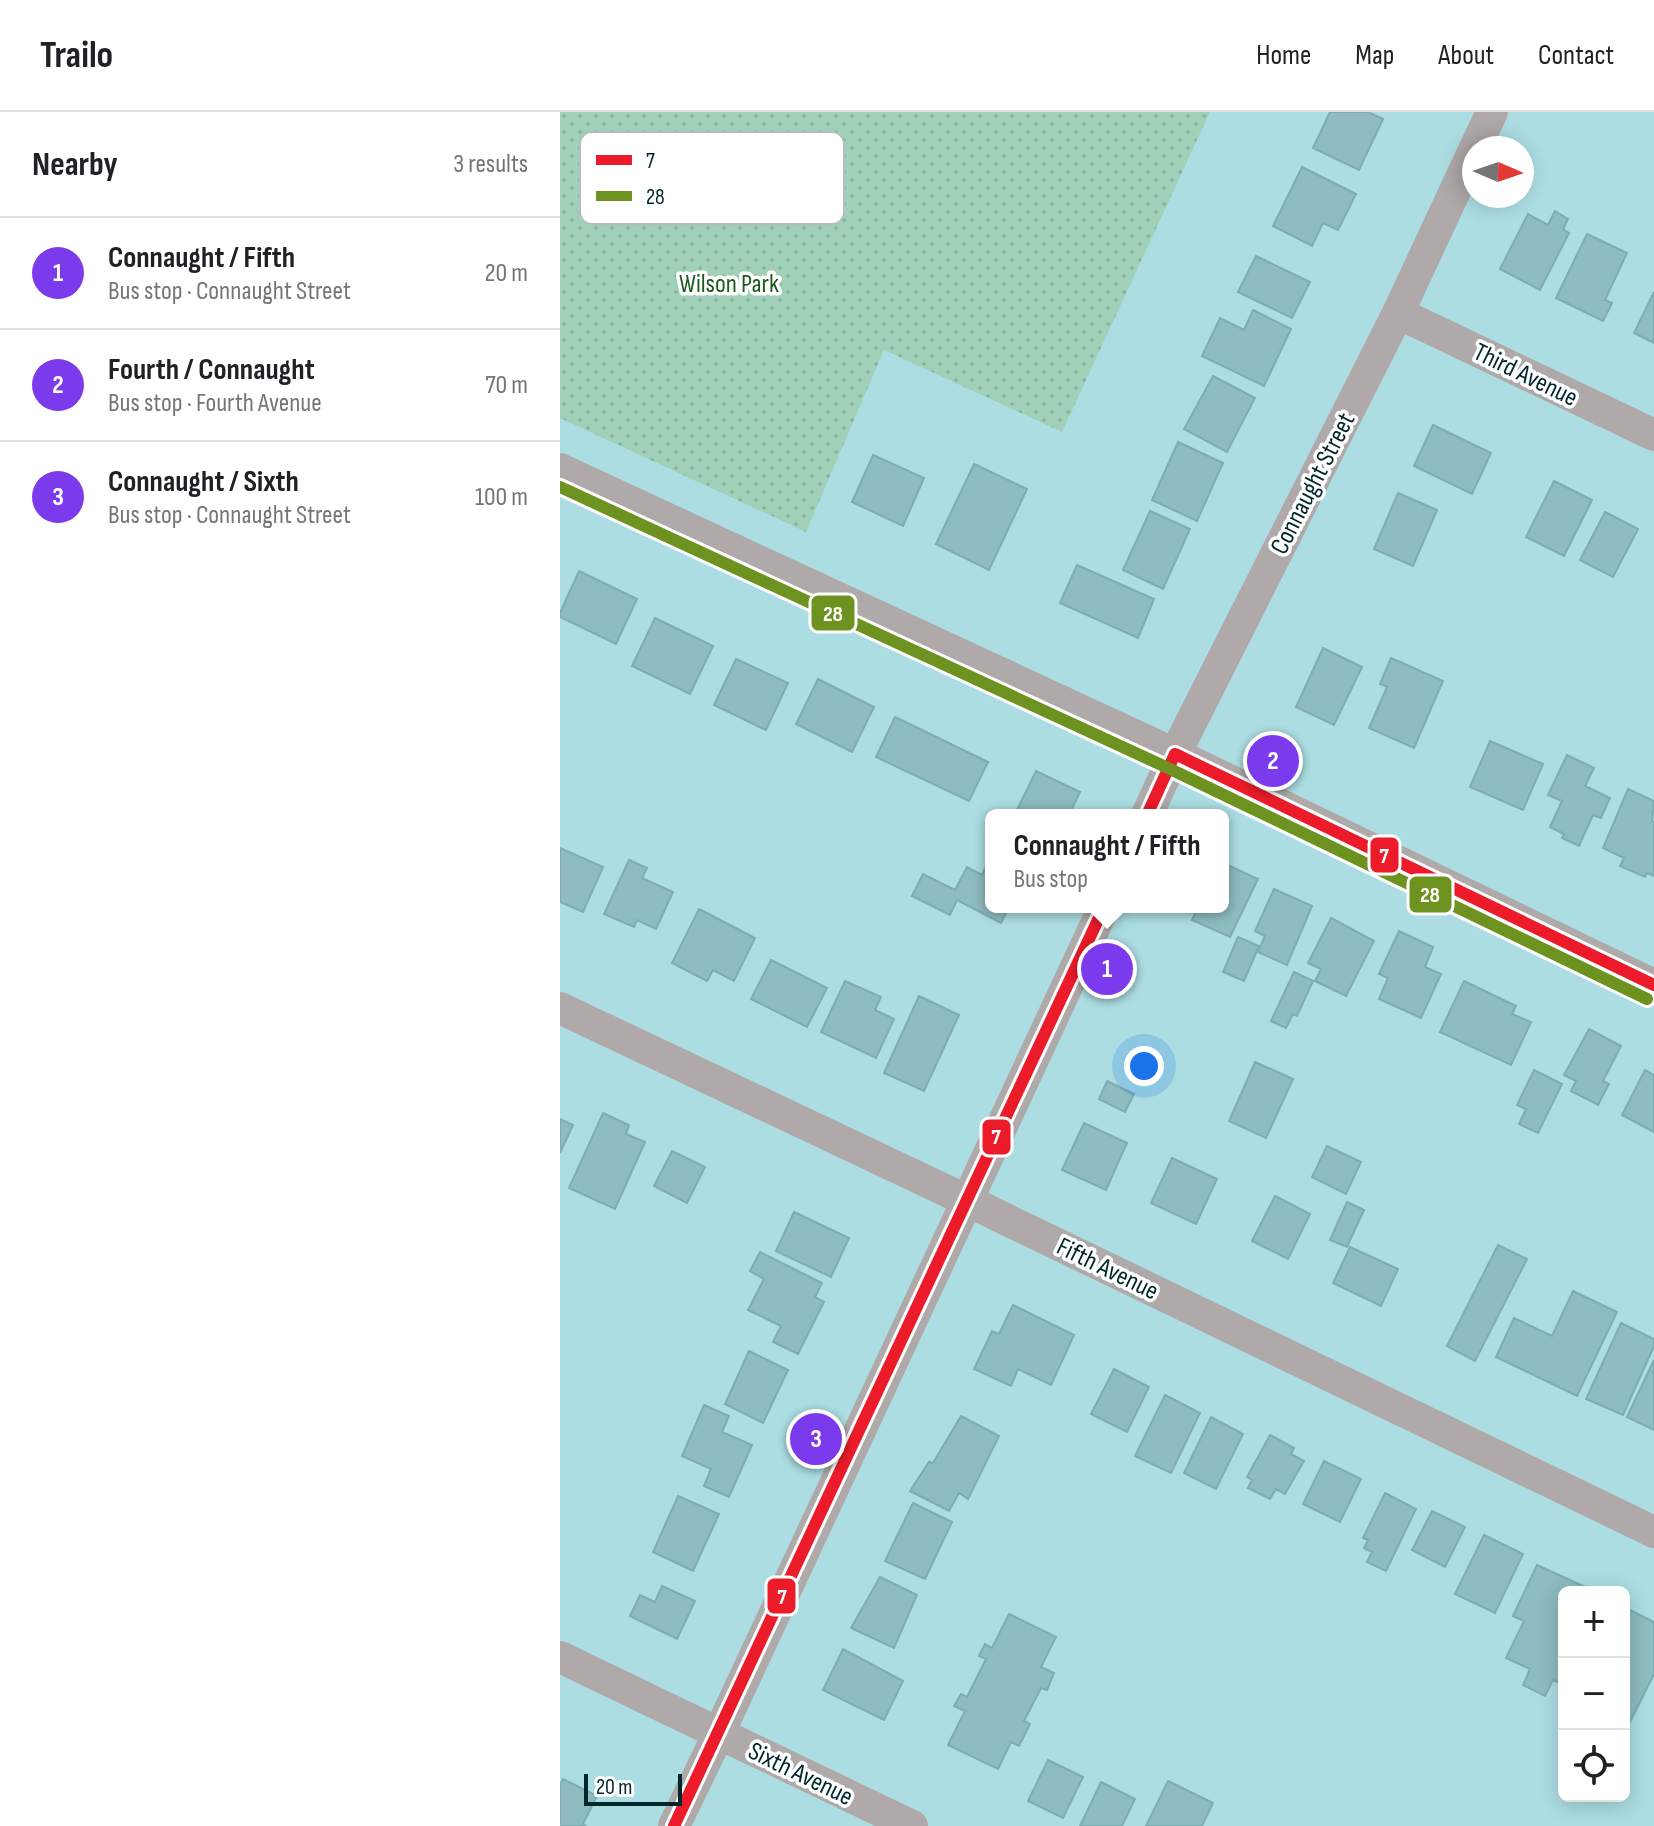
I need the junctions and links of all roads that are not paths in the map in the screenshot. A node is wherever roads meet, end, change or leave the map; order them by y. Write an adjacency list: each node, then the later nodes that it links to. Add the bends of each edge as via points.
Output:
1 (1492, 112): 2 (street, Connaught Street)
2 (1480, 136)
3 (1462, 175): 4 (street, Connaught Street)
4 (1398, 313): 5 (street, Third Avenue); 7 (street, Connaught Street)
5 (1654, 435)
6 (560, 469): 7 (street)
7 (1175, 754): 8 (street, Connaught Street); 10 (street)
8 (1150, 809)
9 (1101, 913): 12 (street)
10 (1654, 985)
11 (560, 1008): 12 (street, Fifth Avenue)
12 (968, 1201): 13 (street, Fifth Avenue); 15 (street)
13 (1654, 1532)
14 (560, 1657): 15 (street, Sixth Avenue)
15 (719, 1733): 16 (street); 17 (street, Sixth Avenue)
16 (674, 1826)
17 (912, 1826)

